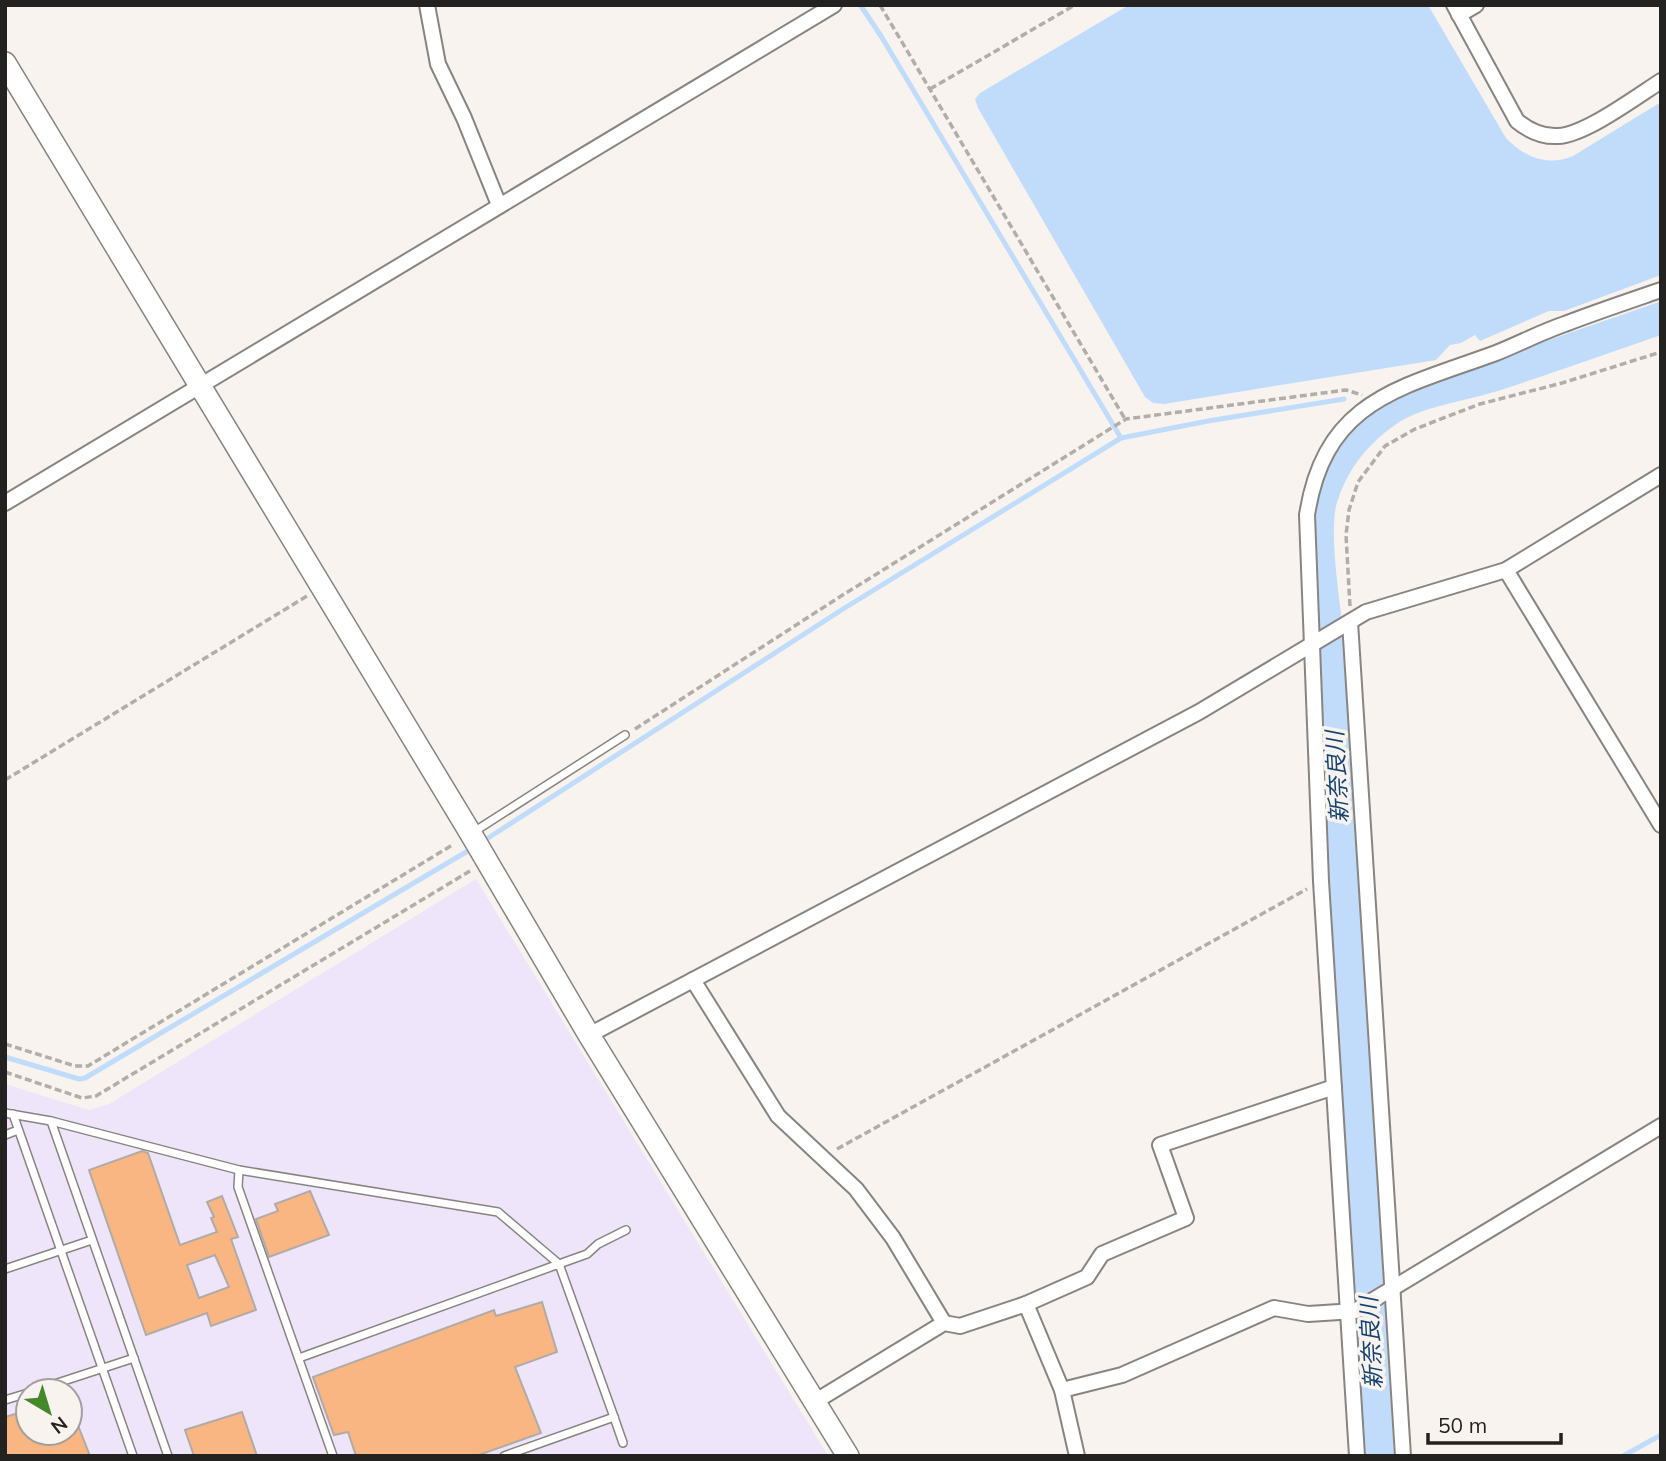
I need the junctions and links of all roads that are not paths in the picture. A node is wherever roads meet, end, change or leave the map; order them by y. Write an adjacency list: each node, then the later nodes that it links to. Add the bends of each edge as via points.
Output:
1 (427, 5): 7 (street, via 438,64)
2 (834, 5): 7 (street)
3 (1476, 5): 4 (street)
4 (1457, 10): 6 (street, via 1517,121 1539,133 1574,133)
5 (6, 66): 9 (street)
6 (1661, 81)
7 (499, 205): 9 (street)
8 (1661, 290): 14 (street, via 1378,399 1339,433 1320,463 1307,514)
9 (200, 386): 11 (street); 17 (street)
10 (1661, 475): 12 (street)
11 (5, 503)
12 (1506, 570): 13 (street, via 1366,612); 16 (street)
13 (1347, 624): 14 (street); 32 (street)
14 (1315, 643): 18 (street, via 1199,712); 20 (street, via 1321,881)
15 (625, 735): 17 (lane)
16 (1661, 825)
17 (471, 834): 19 (street)
18 (694, 980): 19 (street); 35 (street, via 778,1116 856,1189 893,1238)
19 (589, 1035): 41 (street)
20 (1334, 1087): 33 (street, via 1160,1145 1186,1218 1102,1254 1087,1277); 34 (street)
21 (9, 1114): 22 (lane); 24 (lane)
22 (51, 1121): 26 (lane); 28 (lane)
23 (1661, 1126): 32 (street)
24 (18, 1130): 25 (lane); 29 (lane)
25 (5, 1135)
26 (239, 1170): 30 (lane, via 498,1212); 36 (lane, via 238,1187)
27 (626, 1230): 30 (lane, via 587,1254)
28 (92, 1240): 29 (lane); 37 (lane)
29 (61, 1249): 31 (lane); 38 (lane)
30 (559, 1264): 36 (lane); 42 (lane)
31 (5, 1269)
32 (1388, 1290): 34 (street); 51 (street)
33 (1026, 1304): 35 (street, via 960,1326); 40 (street)
34 (1351, 1311): 40 (street, via 1308,1314 1274,1308 1122,1375); 50 (street)
35 (944, 1323): 41 (street)
36 (299, 1357): 46 (lane)
37 (134, 1358): 38 (lane); 45 (lane)
38 (102, 1368): 39 (lane); 44 (lane)
39 (75, 1377)
40 (1062, 1390): 49 (street)
41 (816, 1401): 48 (street)
42 (614, 1417): 43 (lane); 47 (lane)
43 (624, 1443)
44 (133, 1456)
45 (168, 1456)
46 (333, 1456)
47 (504, 1456)
48 (848, 1456)
49 (1077, 1456)
50 (1357, 1456)
51 (1402, 1456)

